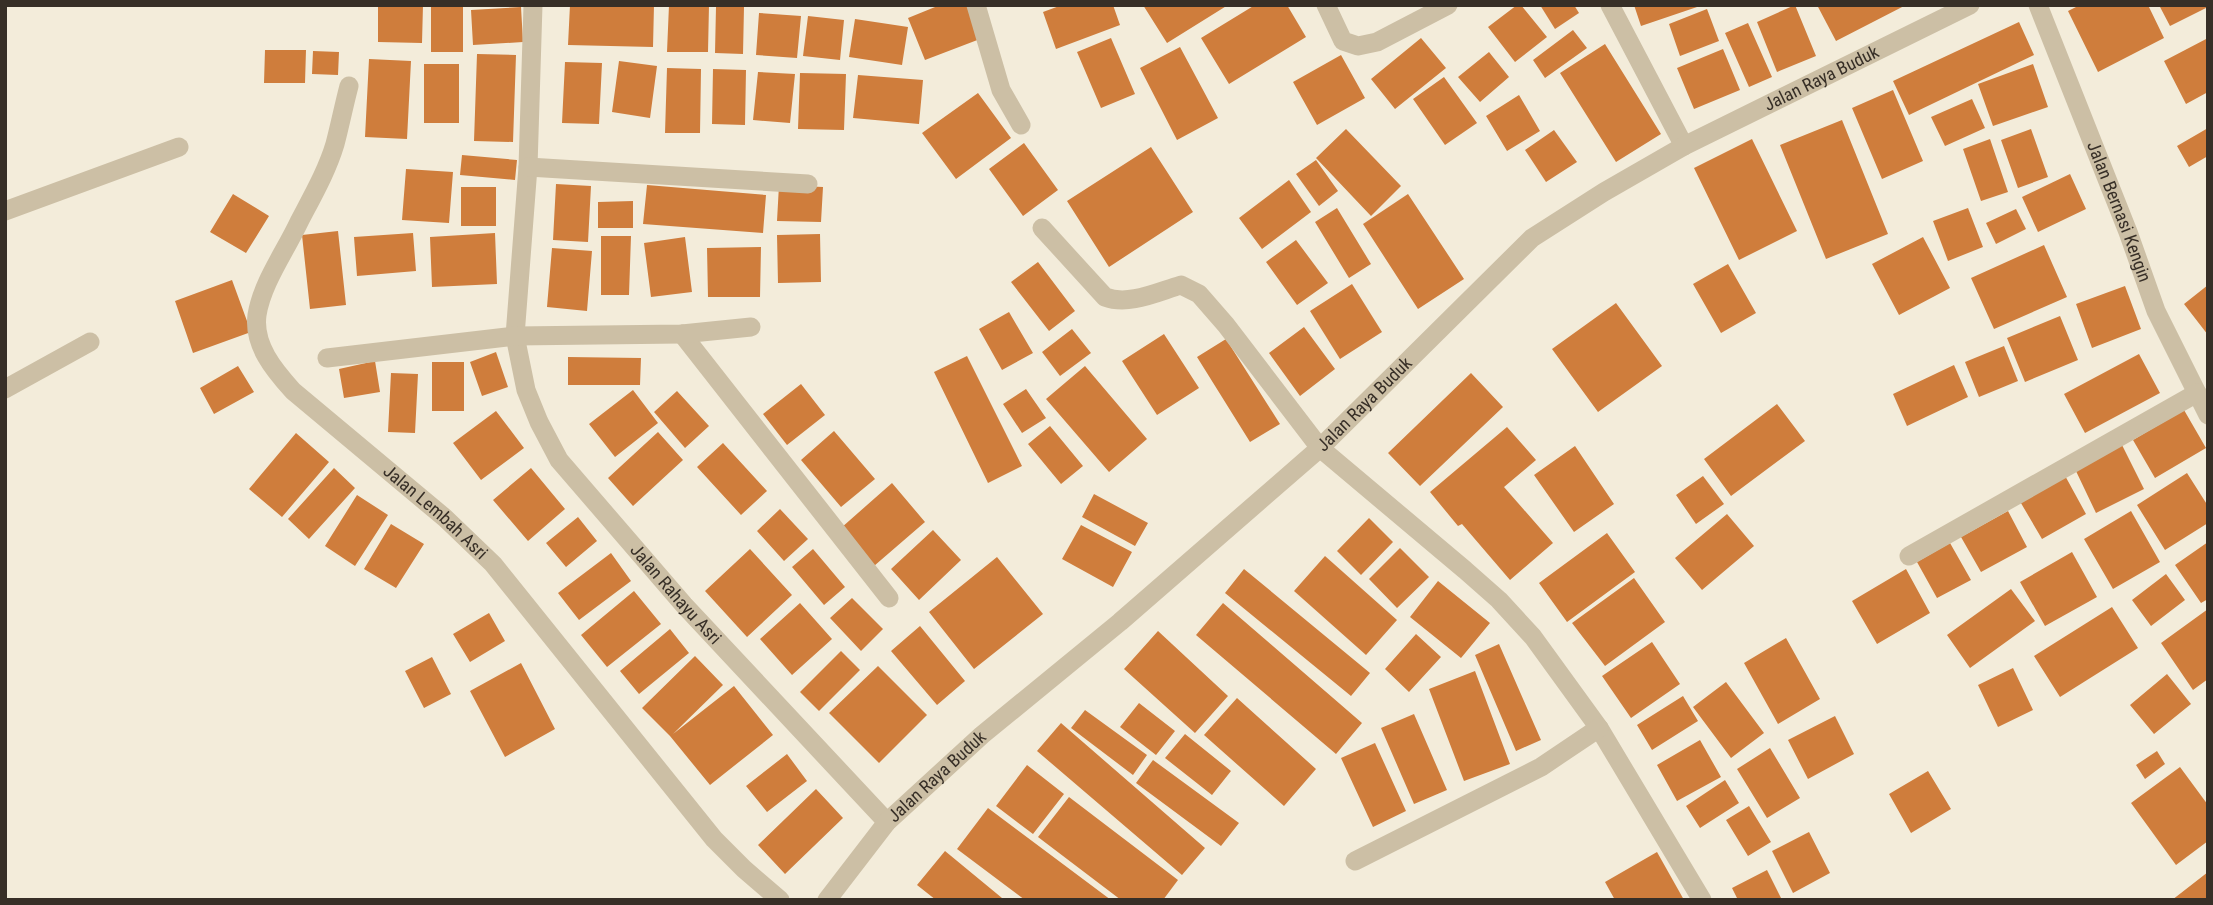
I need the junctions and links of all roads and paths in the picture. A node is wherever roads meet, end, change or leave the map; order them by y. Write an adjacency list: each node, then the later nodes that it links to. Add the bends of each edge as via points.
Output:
1 (533, 5): 12 (street, Jalan Rahayu Asri)
2 (976, 5): 9 (street, via 1001,90)
3 (1326, 5): 4 (street, via 1343,41 1358,46 1377,42)
4 (1448, 5)
5 (1610, 5): 10 (street)
6 (1970, 5): 10 (street, Jalan Raya Buduk)
7 (2038, 5): 22 (street, Jalan Bernasi Kengin, via 2156,311)
8 (349, 86): 30 (street, Jalan Lembah Asri, via 334,146 267,284 257,316 264,353 293,391 445,518 493,565 714,839)
9 (1021, 125)
10 (1684, 146): 24 (street, Jalan Raya Buduk, via 1532,238)
11 (179, 147): 14 (street)
12 (528, 167): 13 (street); 18 (street, Jalan Rahayu Asri)
13 (808, 184)
14 (5, 211)
15 (1042, 228): 24 (street, via 1105,297 1126,301 1181,285 1199,294)
16 (751, 327): 17 (street)
17 (682, 334): 18 (street); 26 (street)
18 (515, 336): 20 (street); 28 (street, Jalan Rahayu Asri, via 526,390 559,460 684,605)
19 (90, 342): 21 (street)
20 (327, 358)
21 (5, 389)
22 (2197, 393): 23 (street, Jalan Bernasi Kengin); 25 (street)
23 (2208, 415)
24 (1320, 448): 27 (street, via 1499,600 1533,637); 28 (street, Jalan Raya Buduk, via 1120,622 982,734)
25 (1909, 556)
26 (889, 598)
27 (1599, 728): 29 (street, via 1541,767); 32 (street)
28 (887, 822): 31 (street, Jalan Raya Buduk)
29 (1354, 861)
30 (780, 900)
31 (827, 900)
32 (1702, 900)

